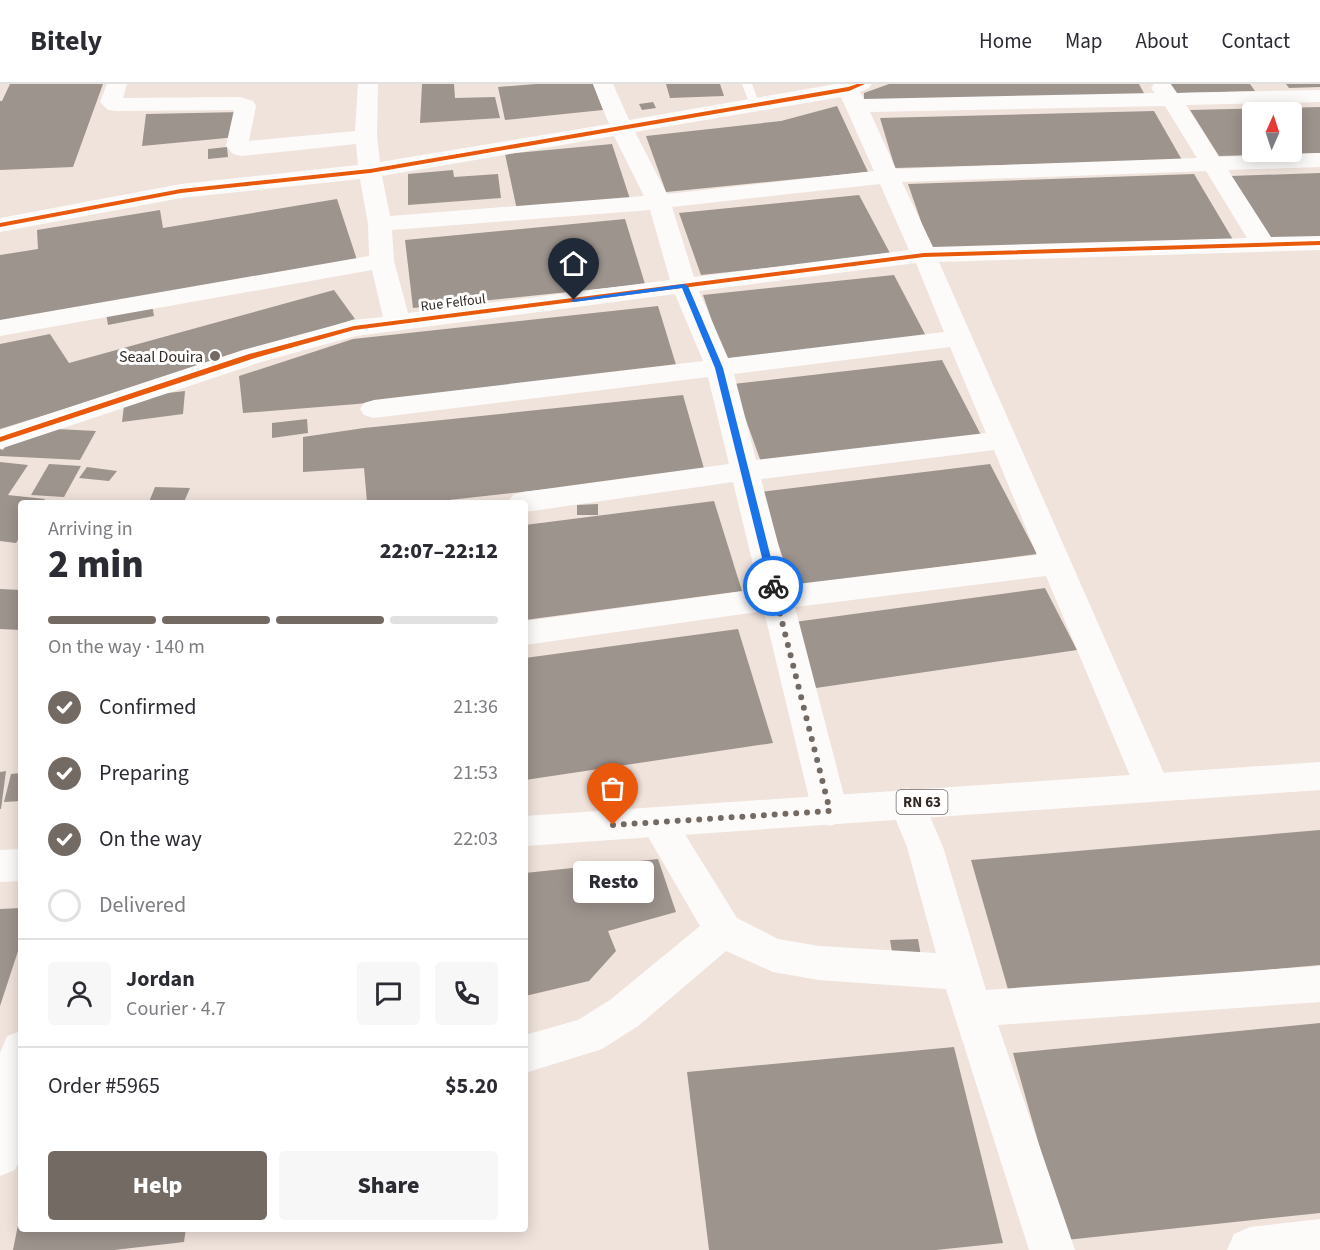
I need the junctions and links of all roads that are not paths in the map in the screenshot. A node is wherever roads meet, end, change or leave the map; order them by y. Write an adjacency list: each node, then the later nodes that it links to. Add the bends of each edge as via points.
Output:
1 (117, 84): 11 (street, via 111,102 116,105 240,103 245,106 237,146 241,149)
2 (368, 84): 11 (street)
3 (603, 84): 10 (street)
4 (747, 84): 9 (lane)
5 (1279, 90): 7 (street); 8 (street)
6 (853, 91): 7 (street); 9 (street); 15 (street)
7 (1166, 92): 13 (street)
8 (1320, 96)
9 (755, 106): 10 (street)
10 (622, 129): 14 (street); 16 (street)
11 (366, 136): 14 (street)
12 (1320, 160): 13 (street)
13 (1212, 163): 15 (street); 20 (street)
14 (370, 171): 17 (street, via 181,191); 18 (street)
15 (889, 176): 16 (street); 21 (street)
16 (659, 202): 18 (street); 23 (street)
17 (0, 225)
18 (380, 225): 22 (street)
19 (1320, 243): 20 (street, Rue Felfoul)
20 (1264, 246): 21 (street, Rue Felfoul)
21 (924, 255): 23 (street, Rue Felfoul); 26 (street)
22 (382, 261): 24 (street); 25 (street)
23 (684, 286): 24 (street, Rue Felfoul); 27 (street)
24 (397, 322): 29 (street, Rue Felfoul, via 354,328 252,356)
25 (0, 328)
26 (960, 338): 27 (street); 30 (street)
27 (719, 368): 28 (street); 31 (street)
28 (374, 409)
29 (0, 440)
30 (1003, 440): 31 (street); 33 (street)
31 (746, 471): 32 (street); 34 (street)
32 (528, 501)
33 (1056, 564): 34 (street); 37 (street)
34 (776, 598): 35 (street); 39 (street)
35 (528, 633)
36 (1320, 776): 37 (street, RN 63)
37 (1152, 787): 38 (street, RN 63)
38 (907, 803): 39 (street, RN 63); 46 (street, via 925,847)
39 (830, 811): 40 (street, RN 63)
40 (658, 823): 41 (street, RN 63); 44 (street)
41 (528, 831)
42 (18, 865): 43 (street)
43 (0, 866)
44 (723, 930): 46 (street, via 773,955); 47 (street, via 624,1013 588,1036)
45 (1320, 984): 46 (street)
46 (966, 991): 51 (street)
47 (528, 1053)
48 (18, 1070): 49 (street)
49 (9, 1130)
50 (1320, 1241): 52 (street)
51 (1052, 1250)
52 (1250, 1250)

